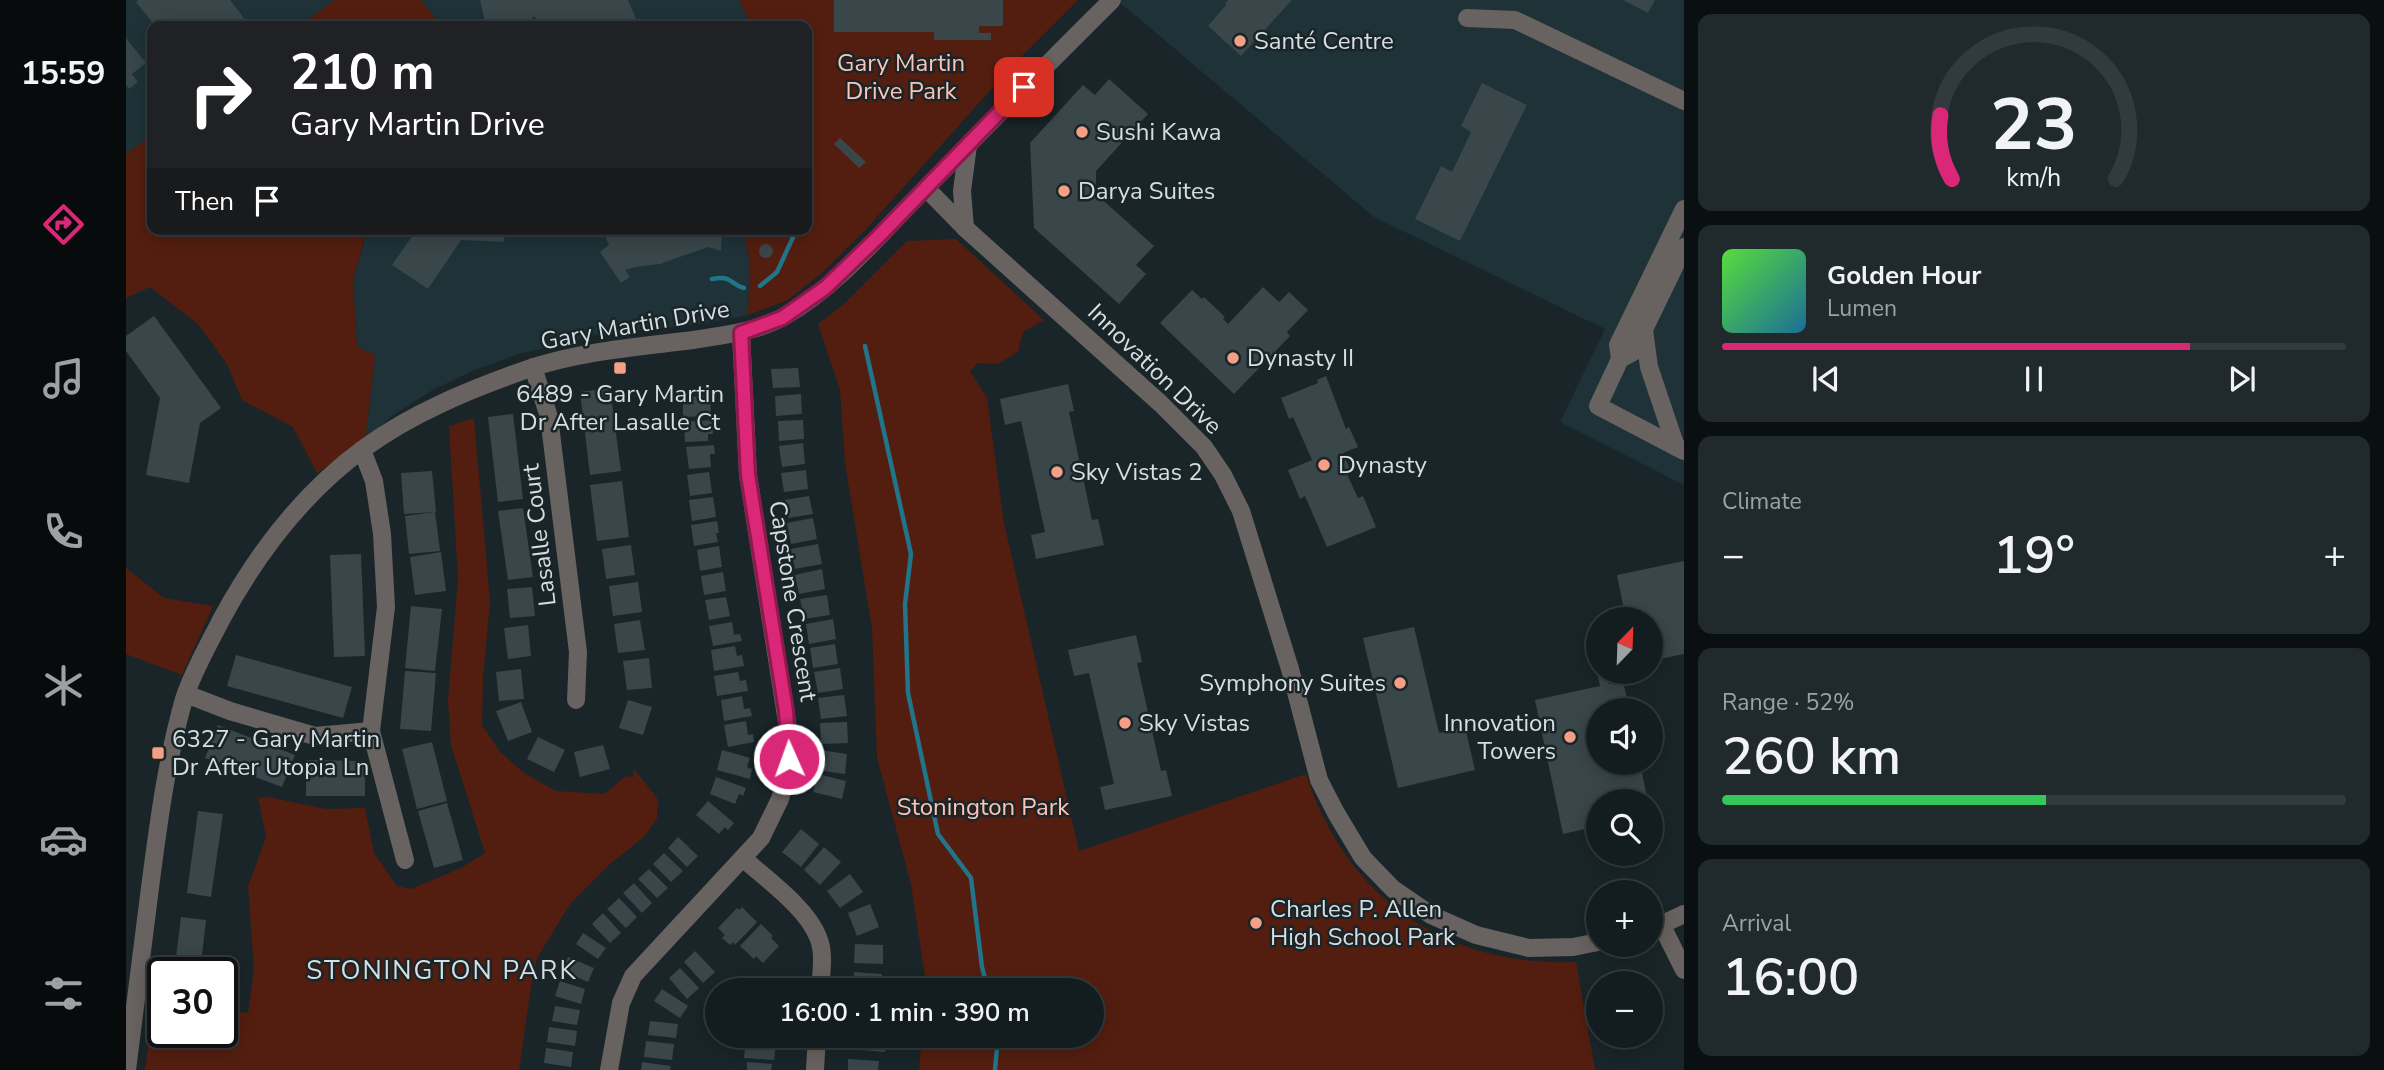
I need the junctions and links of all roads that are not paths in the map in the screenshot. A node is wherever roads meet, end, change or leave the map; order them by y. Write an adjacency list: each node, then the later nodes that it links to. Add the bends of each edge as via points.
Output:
1 (1112, 0): 4 (street, Gary Martin Drive)
2 (1467, 19): 3 (street, via 1515,20)
3 (1684, 100)
4 (968, 145): 5 (street, Gary Martin Drive); 7 (street, via 962,191)
5 (926, 188): 7 (street, Innovation Drive); 10 (street, Gary Martin Drive, via 825,288 782,318)
6 (1684, 209): 11 (street, via 1618,345)
7 (965, 228): 23 (street, Innovation Drive, via 1161,404 1204,447 1223,475 1244,523 1290,669 1319,780 1363,858 1393,889 1431,915 1476,935 1529,948)
8 (1684, 247): 9 (street)
9 (1644, 330): 11 (street, via 1633,352); 13 (street, via 1649,367)
10 (741, 333): 12 (street, Gary Martin Drive, via 602,351); 18 (street, Capstone Crescent, via 748,475 789,735 780,799 761,838)
11 (1620, 359): 13 (street, via 1598,406)
12 (533, 367): 14 (street, Gary Martin Drive, via 453,398); 16 (street, Lasalle Court, via 549,417 578,652)
13 (1680, 449)
14 (362, 450): 15 (street, Gary Martin Drive, via 320,486 278,532 233,599); 17 (street, via 374,481 386,607)
15 (186, 694): 17 (street, via 315,736); 27 (street, Gary Martin Drive, via 169,755)
16 (576, 700)
17 (371, 732): 19 (street)
18 (744, 859): 25 (street, via 814,929 822,950); 28 (street, Capstone Crescent, via 633,976 621,1003)
19 (405, 860)
20 (1684, 914): 21 (street)
21 (1663, 924)
22 (1663, 938): 24 (street)
23 (1586, 944)
24 (1684, 970)
25 (821, 978)
26 (816, 1048): 29 (street)
27 (127, 1070)
28 (609, 1070)
29 (815, 1070)

